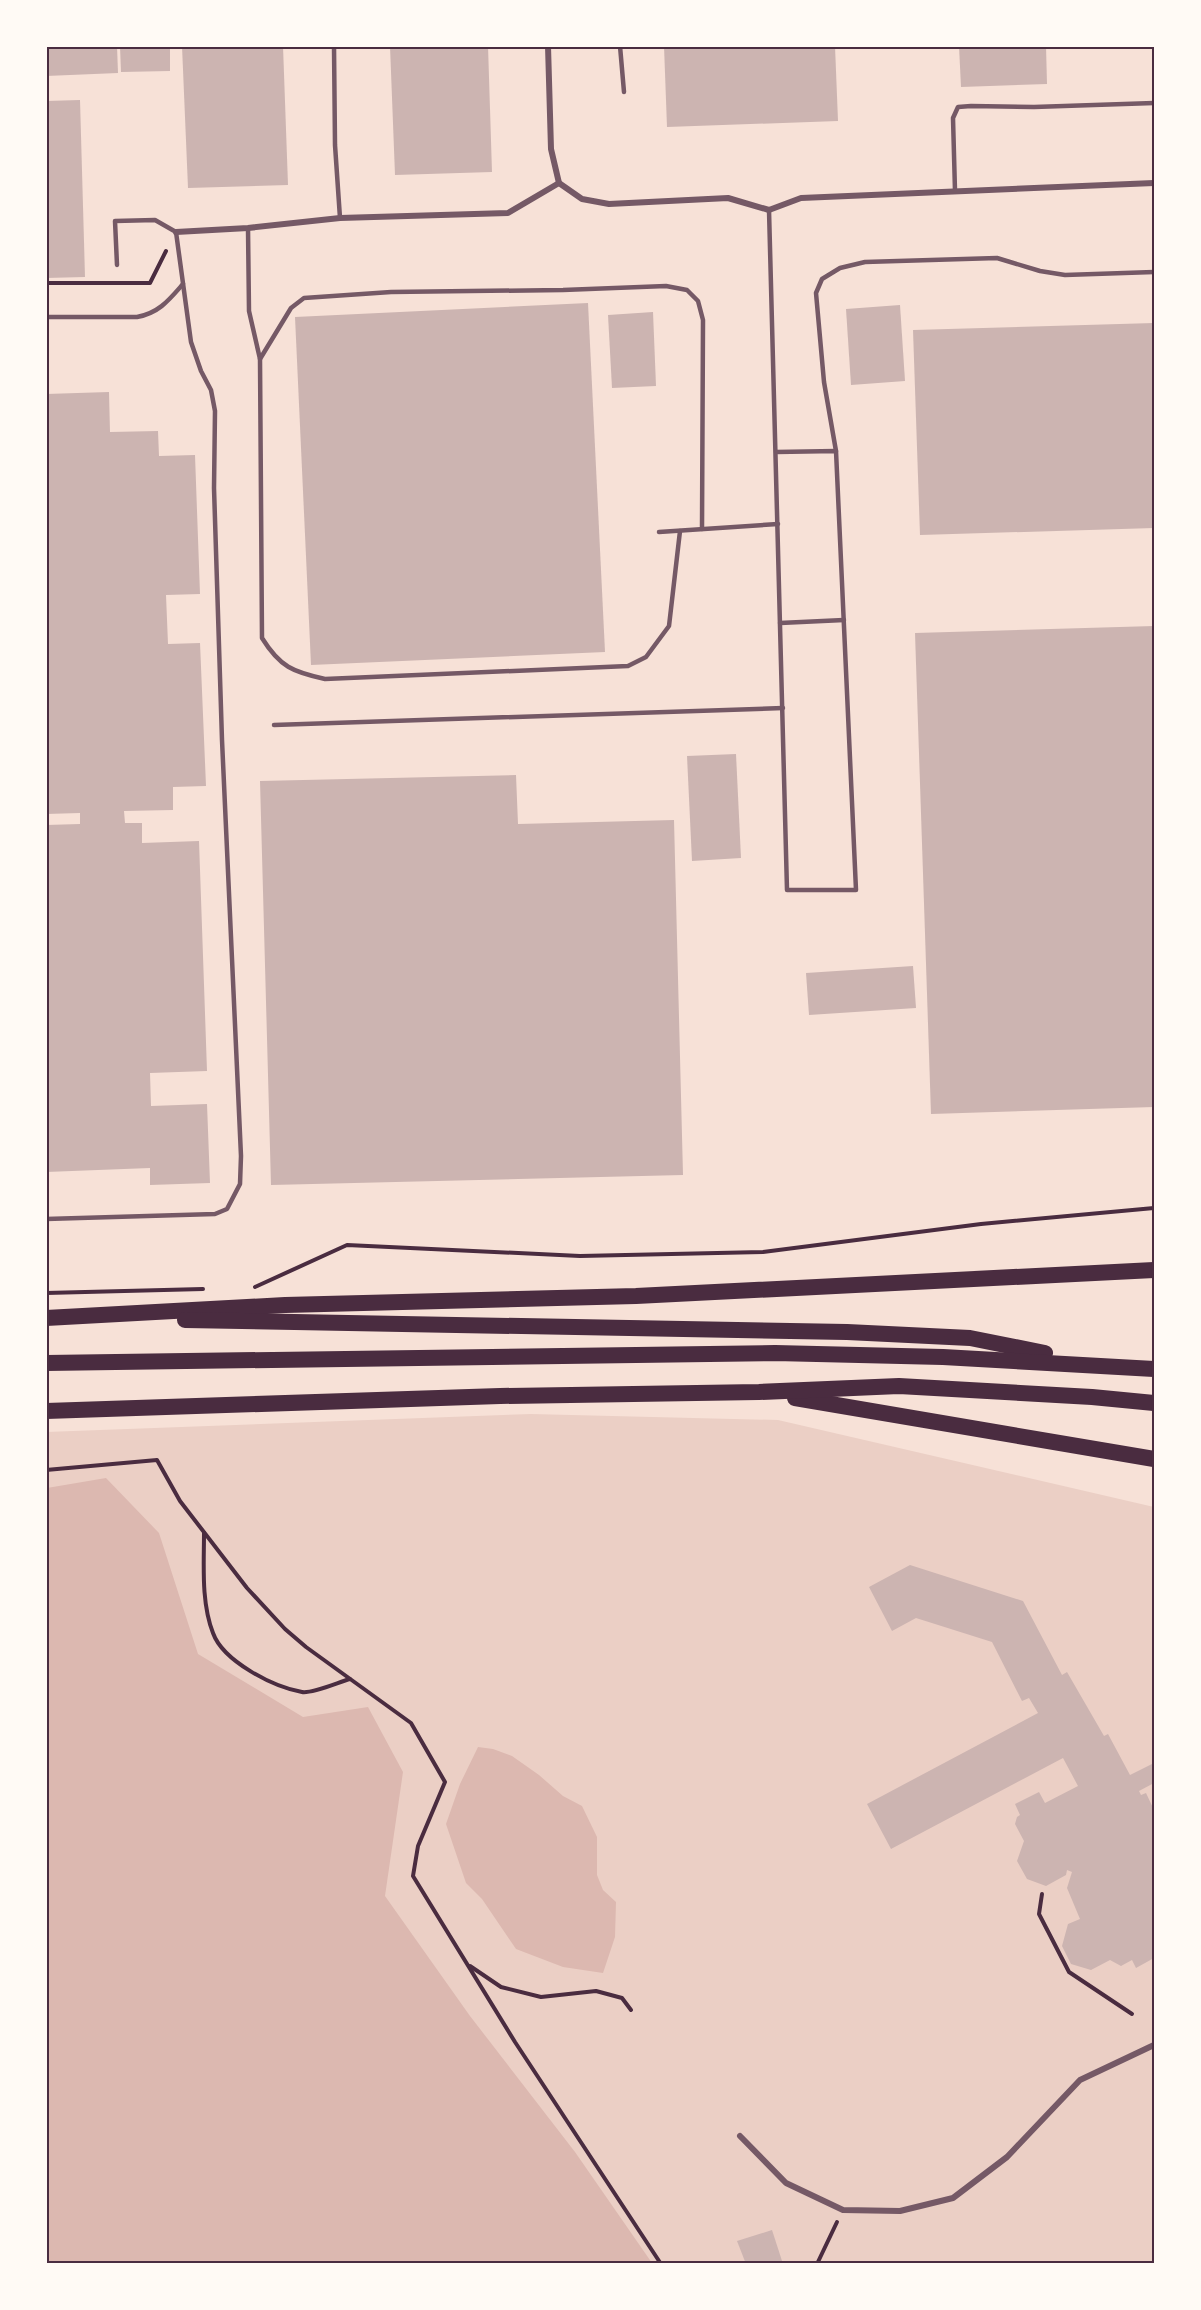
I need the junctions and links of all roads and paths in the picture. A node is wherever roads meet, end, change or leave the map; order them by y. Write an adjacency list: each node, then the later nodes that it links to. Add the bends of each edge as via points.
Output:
1 (334, 46): 10 (lane)
2 (548, 46): 6 (street, via 551,149)
3 (620, 46): 4 (lane)
4 (624, 92)
5 (1155, 103): 8 (lane, via 958,107 953,118)
6 (559, 183): 9 (street, via 582,199 609,204 728,198); 10 (street, via 508,213)
7 (1155, 183): 8 (street)
8 (955, 191): 9 (street, via 801,198)
9 (769, 210): 19 (lane)
10 (340, 218): 11 (street)
11 (248, 228): 12 (street); 17 (lane, via 249,311)
12 (176, 232): 13 (lane, via 155,220 115,221); 15 (lane)
13 (117, 265)
14 (1155, 272): 18 (lane, via 1065,275 1040,272 997,258 865,262 840,268 822,279 816,294 824,382)
15 (183, 284): 16 (lane, via 150,314); 29 (lane, via 191,342 211,390 215,411 222,740 240,1184 227,1209 215,1214)
16 (46, 317)
17 (260, 359): 21 (lane, via 291,308 304,298 391,292 666,286 687,290 698,301 702,320); 22 (lane, via 262,638 284,666 300,674 325,679 628,666 646,657 669,626)
18 (836, 451): 19 (lane); 24 (lane)
19 (776, 452): 20 (lane)
20 (778, 524): 21 (lane); 25 (lane)
21 (702, 529): 22 (lane)
22 (680, 531): 23 (lane)
23 (659, 532)
24 (844, 620): 25 (lane); 26 (lane, via 856,890 787,890)
25 (780, 623): 26 (lane)
26 (783, 708): 27 (lane)
27 (274, 725)
28 (1155, 1208): 31 (path, via 981,1224 763,1252 580,1256 347,1245 255,1287)
29 (46, 1219)
30 (1155, 1270): 34 (highway, via 636,1296 285,1305)
31 (244, 1288)
32 (209, 1289): 33 (path)
33 (46, 1293)
34 (73, 1317): 35 (highway); 37 (highway, via 847,1332 970,1338)
35 (46, 1318)
36 (46, 1363): 37 (highway, via 775,1353 943,1356)
37 (1104, 1365): 38 (highway)
38 (1155, 1369)
39 (759, 1392): 40 (highway, via 899,1386); 41 (highway, via 489,1396); 42 (highway)
40 (1155, 1403)
41 (46, 1411)
42 (1155, 1460)
43 (46, 1470): 44 (path, via 157,1460)
44 (204, 1533): 45 (path, via 285,1629); 45 (path, via 207,1604 213,1634 227,1654 266,1680 304,1693)
45 (351, 1679): 47 (path, via 411,1723 445,1782 418,1845 413,1876)
46 (1042, 1894): 49 (path, via 1039,1914 1069,1972)
47 (466, 1963): 48 (path, via 501,1987 541,1997 596,1991 622,1998); 53 (path)
48 (631, 2010)
49 (1132, 2014)
50 (1155, 2045): 52 (street, via 1080,2080 1007,2157 953,2198 900,2211)
51 (740, 2136): 52 (street, via 786,2183)
52 (843, 2210): 54 (path)
53 (661, 2264)
54 (817, 2264)

